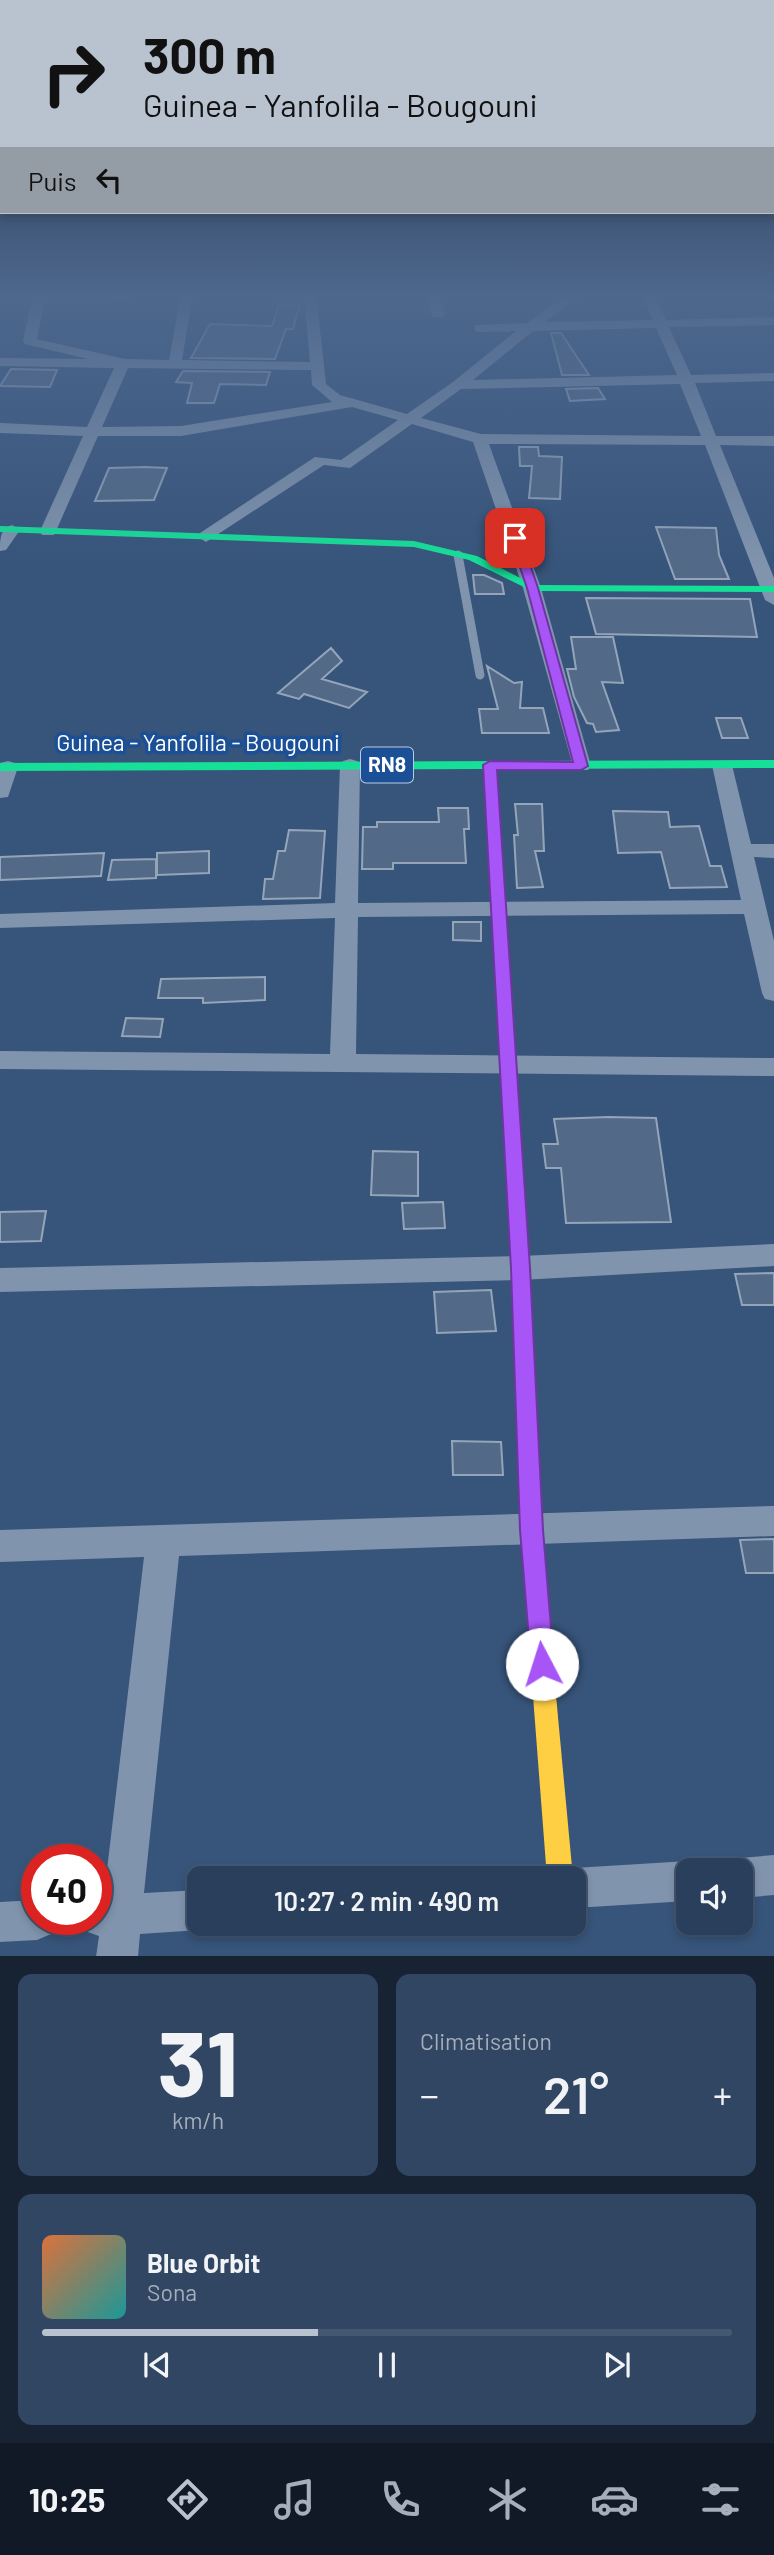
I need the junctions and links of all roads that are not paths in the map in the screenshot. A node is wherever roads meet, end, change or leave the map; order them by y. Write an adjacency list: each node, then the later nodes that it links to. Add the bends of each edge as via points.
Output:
1 (114, 384): 9 (street)
2 (319, 384): 6 (street, via 335,398)
3 (485, 384): 5 (street)
4 (688, 384): 12 (street)
5 (458, 385): 7 (street)
6 (352, 403): 7 (street); 9 (street, via 181,431)
7 (411, 418): 10 (street); 15 (street, via 344,464 321,460)
8 (0, 428): 9 (street)
9 (93, 432): 14 (street)
10 (480, 439): 12 (street); 18 (street)
11 (774, 441): 12 (street)
12 (709, 442): 19 (street)
13 (6, 529): 14 (street); 16 (street)
14 (48, 531): 15 (street)
15 (206, 537): 17 (street, via 414,544)
16 (0, 546)
17 (458, 555): 18 (street); 20 (lane)
18 (533, 588): 19 (street); 25 (street)
19 (772, 593)
20 (480, 676)
21 (774, 764): 24 (street, Guinea - Yanfolila - Bougouni / RN8)
22 (350, 765): 23 (street, Guinea - Yanfolila - Bougouni / RN8); 26 (street, Guinea - Yanfolila - Bougouni / RN8); 32 (street)
23 (490, 765): 25 (street, Guinea - Yanfolila - Bougouni / RN8); 31 (street)
24 (722, 765): 25 (street, Guinea - Yanfolila - Bougouni / RN8); 28 (street)
25 (581, 766)
26 (4, 767): 27 (street)
27 (0, 792)
28 (743, 850): 29 (street); 30 (street)
29 (774, 851)
30 (755, 907): 31 (street); 34 (street)
31 (499, 908): 32 (street); 37 (street)
32 (346, 910): 33 (street); 36 (street)
33 (0, 921)
34 (774, 993)
35 (0, 1059): 36 (street)
36 (343, 1062): 37 (street)
37 (508, 1064): 38 (street); 40 (street)
38 (774, 1067)
39 (774, 1255): 40 (street)
40 (521, 1268): 41 (street); 43 (street)
41 (0, 1280)
42 (774, 1521): 43 (street)
43 (531, 1530): 44 (street); 46 (street)
44 (163, 1541): 45 (street); 51 (street)
45 (0, 1546)
46 (559, 1866)
47 (774, 1875): 48 (street)
48 (753, 1877)
49 (676, 1882): 50 (street)
50 (586, 1887)
51 (112, 1894)
52 (187, 1911): 53 (street)
53 (112, 1915)
54 (21, 1921): 55 (street)
55 (0, 1922)
56 (112, 1930): 57 (street)
57 (117, 1956)

